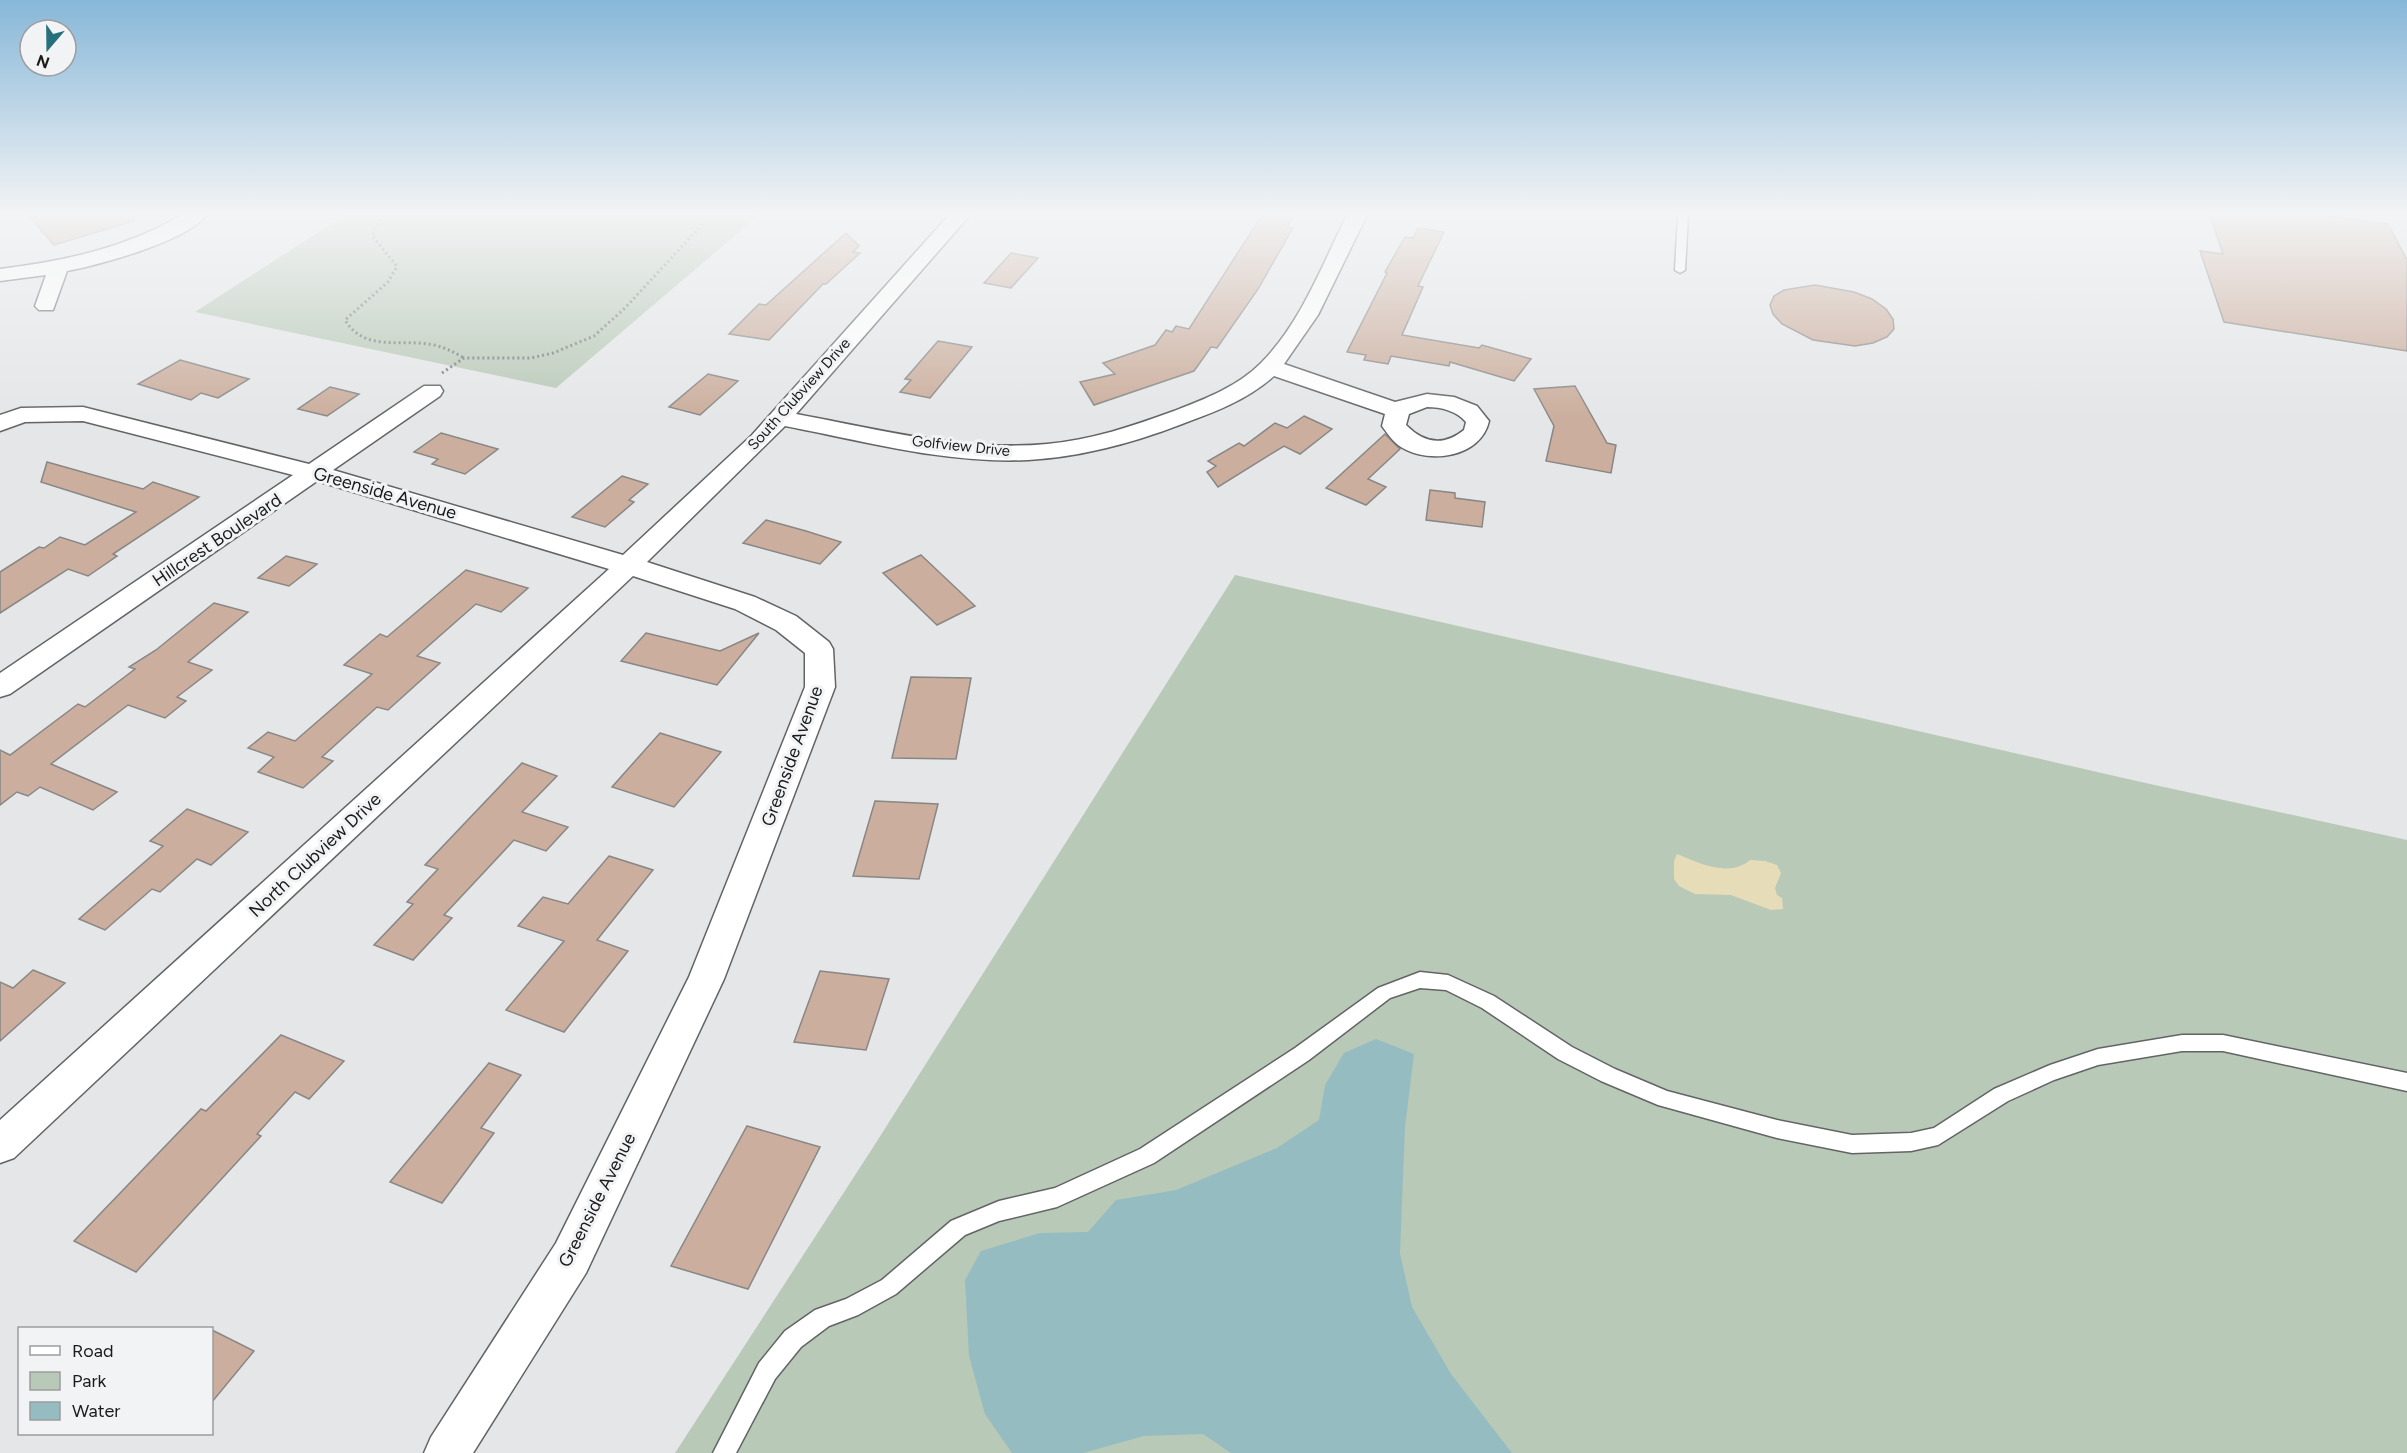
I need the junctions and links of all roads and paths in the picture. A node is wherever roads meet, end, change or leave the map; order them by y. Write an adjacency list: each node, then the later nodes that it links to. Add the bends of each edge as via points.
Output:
1 (50, 283): 6 (street)
2 (387, 283): 3 (path, via 354,308 345,320 356,338 442,345 464,358 507,359 553,353 594,336)
3 (648, 283)
4 (900, 283): 10 (street, South Clubview Drive)
5 (1323, 283): 7 (street, Golfview Drive, via 1297,335)
6 (46, 306)
7 (1270, 367): 9 (street); 10 (street, Golfview Drive, via 1219,402 1157,426 1073,447 1005,453 971,450)
8 (432, 391): 12 (street, Hillcrest Boulevard)
9 (1398, 411)
10 (780, 418): 13 (street, South Clubview Drive)
11 (0, 424): 12 (street, Greenside Avenue, via 21,415 83,414)
12 (316, 473): 13 (street, Greenside Avenue); 14 (street, Hillcrest Boulevard)
13 (629, 565): 16 (street, North Clubview Drive); 17 (street, Greenside Avenue, via 745,603 786,623 819,649 820,687 706,979 571,1258)
14 (0, 687)
15 (2407, 1082): 18 (lane, via 2223,1043 2182,1043 2109,1055 2050,1073 2001,1095 1938,1136 1911,1142 1852,1144 1665,1099 1565,1053 1488,1002 1448,983 1420,980 1384,993 1302,1054 1146,1156 1057,1197 999,1211 958,1228 888,1287 823,1318 793,1339 767,1371)
16 (0, 1145)
17 (447, 1453)
18 (724, 1453)

